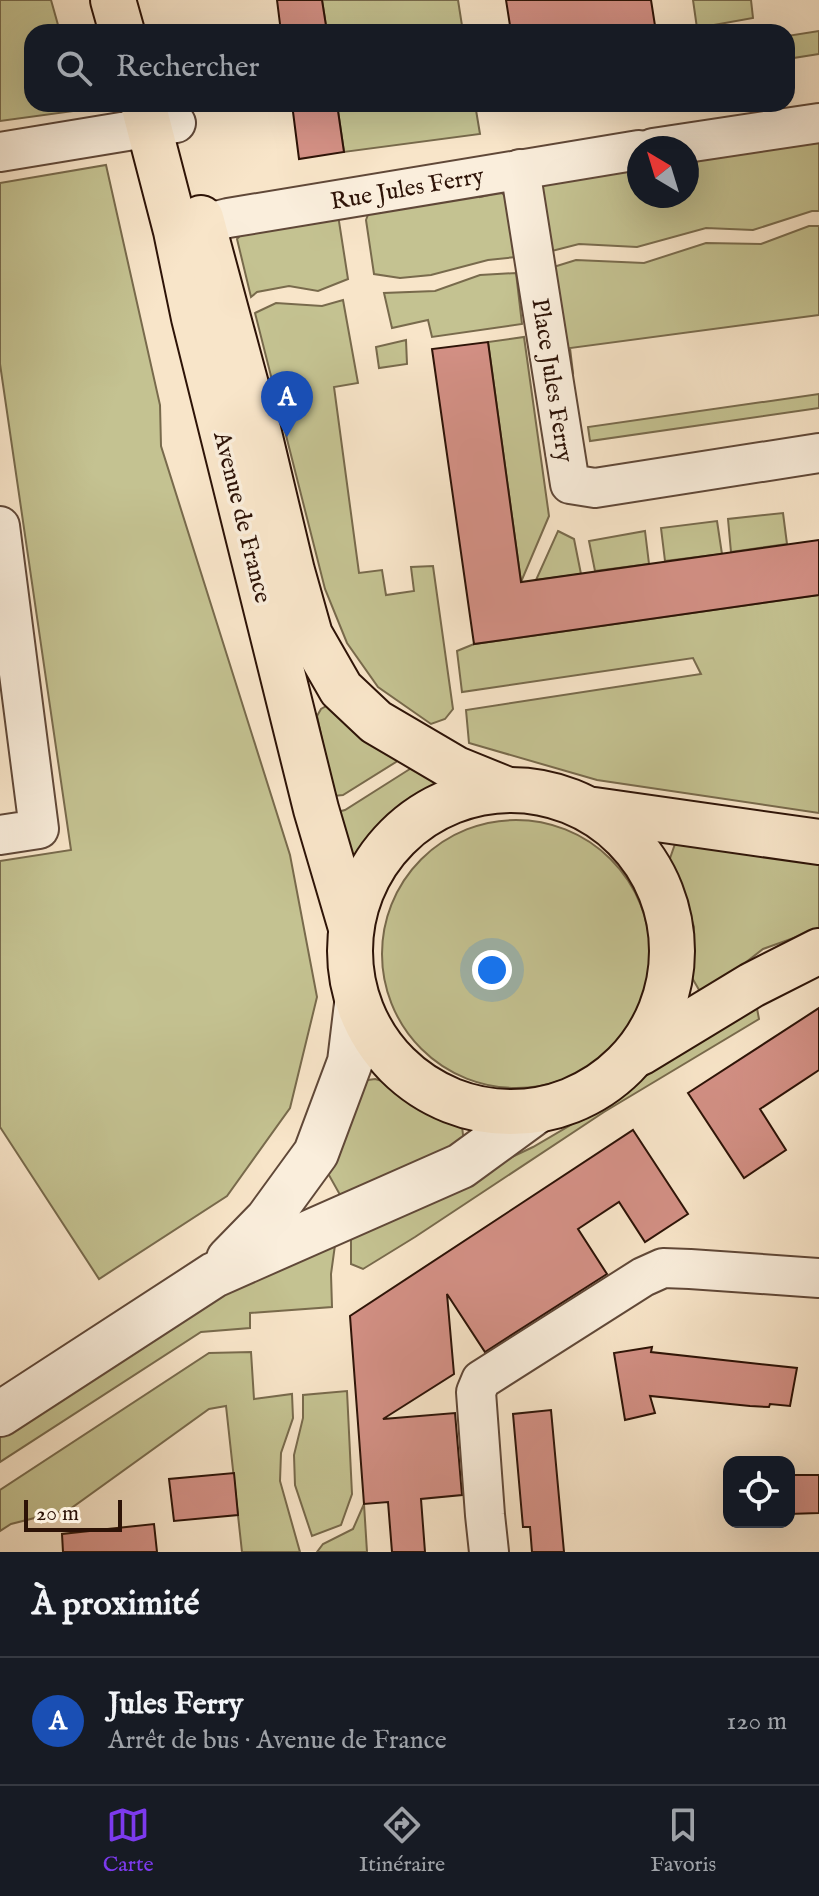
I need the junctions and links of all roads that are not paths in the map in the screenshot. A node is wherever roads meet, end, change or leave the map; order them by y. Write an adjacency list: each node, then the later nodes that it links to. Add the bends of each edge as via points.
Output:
1 (113, 0): 3 (main road)
2 (144, 0): 4 (main road)
3 (120, 24)
4 (150, 24)
5 (160, 114): 8 (street); 11 (main road, Avenue de France)
6 (819, 123): 7 (street)
7 (699, 141)
8 (0, 152)
9 (627, 152): 10 (street, Rue Jules Ferry)
10 (520, 169): 11 (street, Rue Jules Ferry); 12 (street, Place Jules Ferry, via 570,484 595,488)
11 (190, 227): 14 (main road, Avenue de France, via 259,433 310,635 341,689 376,722 456,769); 18 (main road, Avenue de France, via 194,318 319,820)
12 (819, 453)
13 (0, 526): 16 (street, via 39,829)
14 (503, 788): 15 (main road, via 550,793); 18 (main road, via 449,801 402,830 368,875)
15 (594, 810): 17 (main road); 21 (main road, via 637,846 665,896 675,951 664,1008)
16 (0, 835)
17 (819, 842)
18 (351, 928): 20 (main road, via 349,966)
19 (819, 951): 21 (main road)
20 (357, 1004): 22 (main road, via 385,1053 427,1090 479,1110); 23 (street, via 350,1062 316,1153 268,1219)
21 (635, 1056): 22 (main road, via 590,1093)
22 (535, 1112): 23 (street, via 461,1166)
23 (214, 1275): 25 (street)
24 (819, 1278): 26 (street, via 663,1268 481,1380 476,1392)
25 (0, 1414)
26 (489, 1552)

